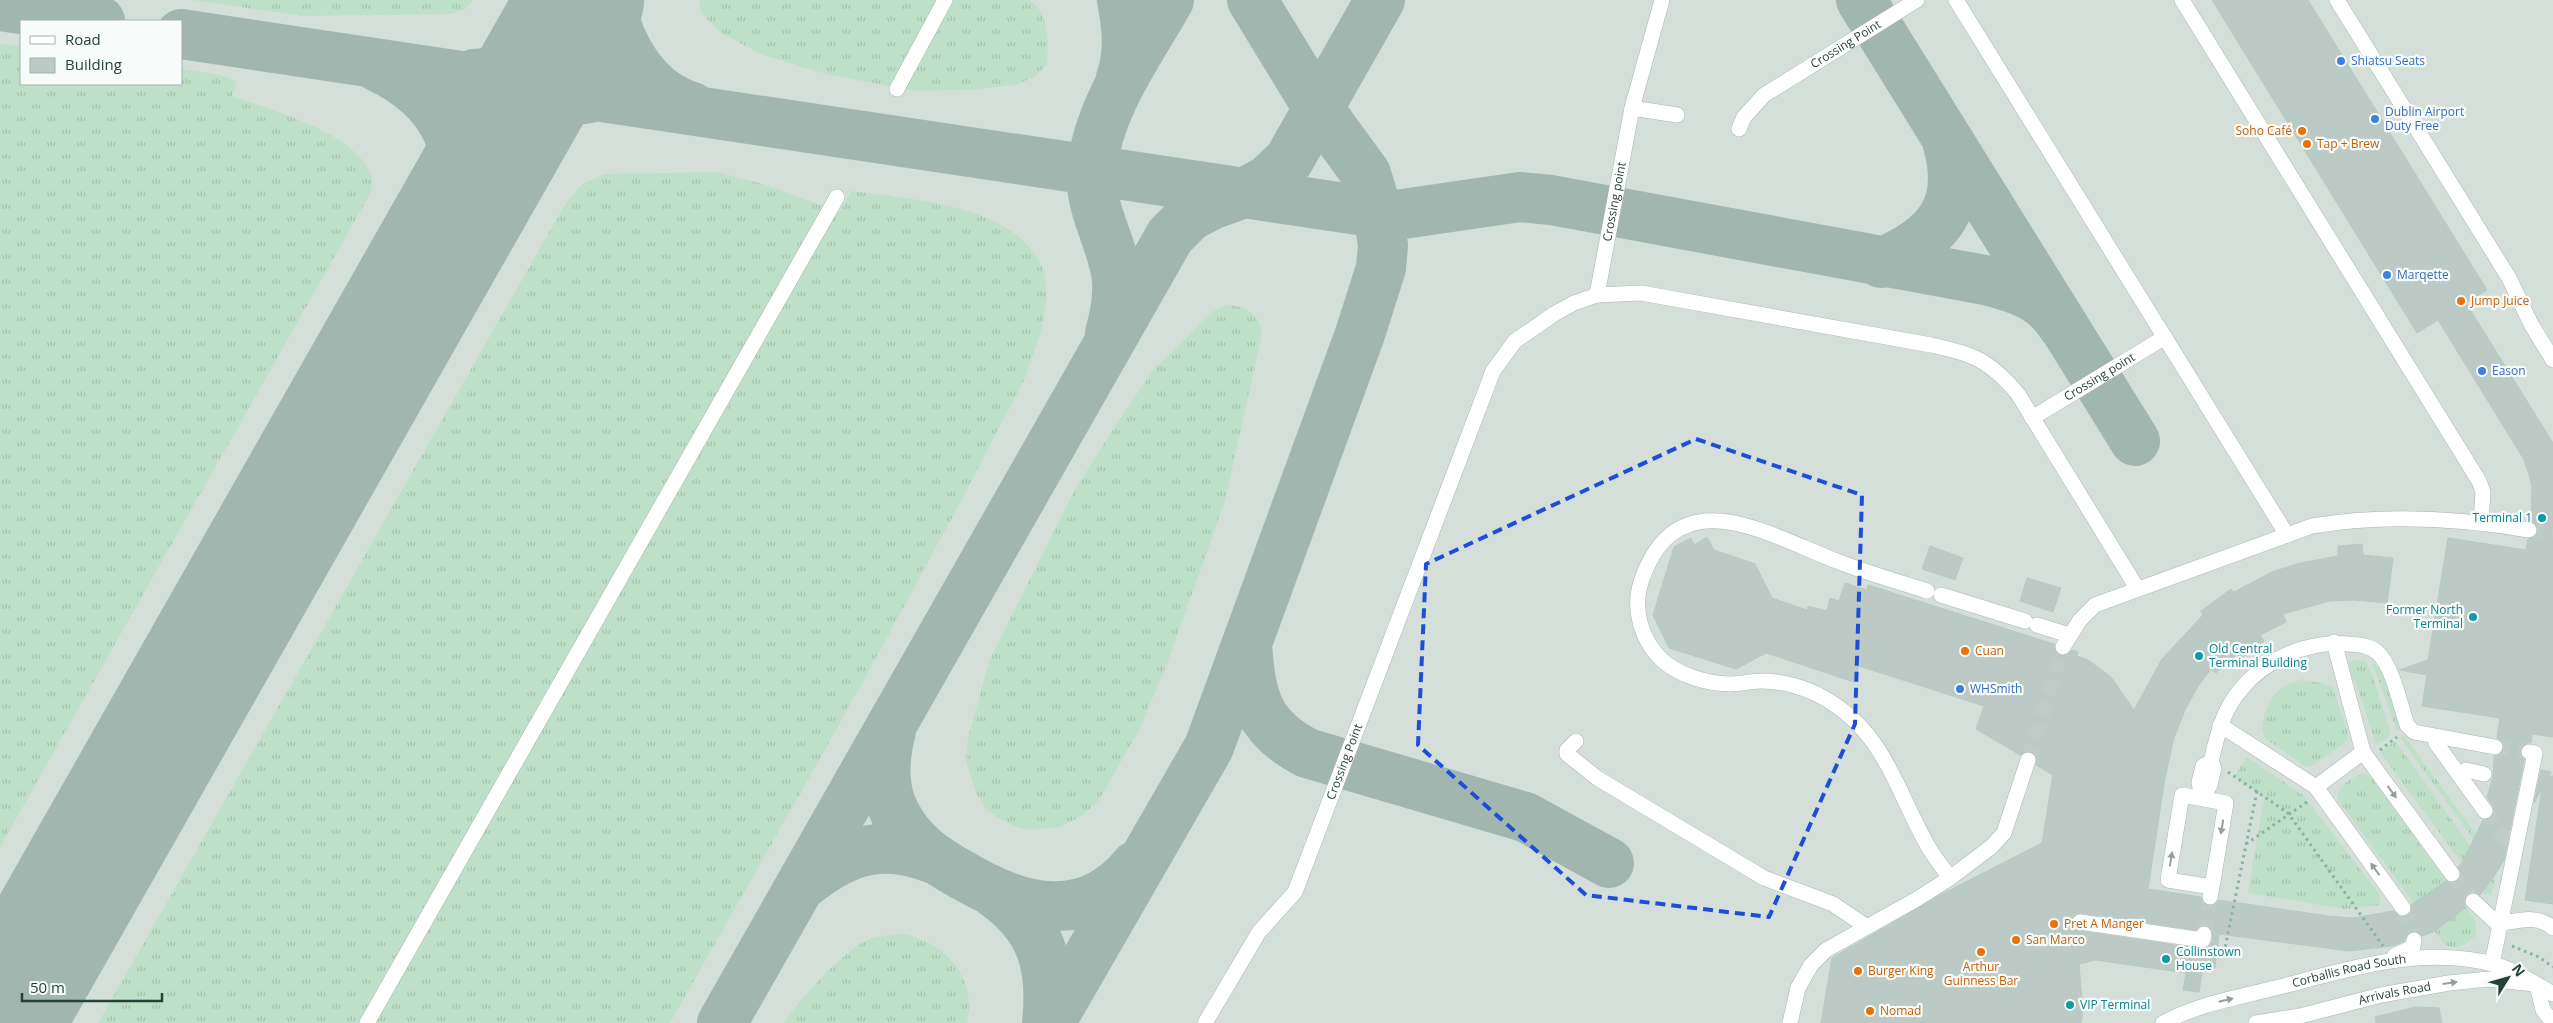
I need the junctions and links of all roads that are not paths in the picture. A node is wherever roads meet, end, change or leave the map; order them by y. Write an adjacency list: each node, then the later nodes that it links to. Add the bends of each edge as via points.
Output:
1 (945, 0): 7 (street)
2 (1662, 0): 8 (street, Crossing point)
3 (1917, 0): 10 (street, Crossing Point, via 1774,88 1755,104)
4 (1956, 0): 13 (street)
5 (2182, 0): 16 (street, via 2479,481 2483,492)
6 (2337, 0): 14 (street, via 2509,278)
7 (897, 89)
8 (1632, 108): 9 (street); 12 (street, Crossing point)
9 (1677, 116)
10 (1739, 129)
11 (837, 197): 49 (street)
12 (1597, 295): 15 (street, Crossing Point, via 1641,294 1960,351 1982,359 2002,376); 50 (street, Crossing Point, via 1554,314 1516,341 1493,371 1295,892 1259,932)
13 (2165, 337): 15 (street, Crossing point); 18 (street)
14 (2553, 360)
15 (2032, 418): 19 (street, Crossing Point)
16 (2480, 522): 17 (street); 18 (street, via 2350,520 2312,526)
17 (2529, 530)
18 (2287, 535): 19 (street)
19 (2137, 588): 34 (street, via 2095,605 2066,641 2031,623 1837,562 1745,525 1711,519 1684,526 1660,546 1644,572 1638,590 1640,625 1650,647 1676,670 1711,682 1763,681 1806,689 1862,725 1878,745 1929,848)
20 (2334, 642): 21 (street, via 2300,648 2257,673 2241,689); 22 (street, via 2366,646 2378,653 2387,665 2407,726 2414,732); 26 (street)
21 (2220, 725): 30 (street); 31 (street, via 2211,762 2214,768 2210,785)
22 (2438, 737): 24 (street); 29 (street, via 2436,743)
23 (1576, 741): 39 (street, via 1567,754 1597,778 1764,878 1834,904)
24 (2495, 747)
25 (2529, 752): 38 (street, via 2535,753)
26 (2365, 755): 30 (street); 33 (street, one-way to 33)
27 (2028, 760): 34 (street, via 2004,832 1991,847)
28 (2484, 774): 29 (street, via 2466,770)
29 (2459, 775): 32 (street)
30 (2318, 790): 36 (street, one-way to 30)
31 (2202, 798): 31 (street, one-way to 31, via 2226,803 2211,892 2168,880 2182,794)
32 (2485, 811)
33 (2452, 874)
34 (1950, 878): 39 (street)
35 (2473, 901): 38 (street)
36 (2403, 908)
37 (2080, 922): 41 (street, via 2203,940)
38 (2498, 924): 40 (street, via 2533,918); 43 (street)
39 (1867, 927): 51 (street, via 1826,950 1811,965 1798,988)
40 (2553, 928)
41 (2204, 934)
42 (2414, 940): 44 (street, via 2414,946 2406,952)
43 (2492, 964): 44 (street, Corballis Road South, via 2437,956); 45 (street, Corballis Road South, via 2517,972)
44 (2371, 965): 52 (street, Corballis Road South, one-way to 44, via 2197,1006)
45 (2537, 985): 46 (street, Corballis Road South); 47 (street, Arrivals Road, one-way to 45, via 2381,995 2449,983 2488,979); 48 (street, via 2543,1010)
46 (2553, 994)
47 (2296, 1020): 53 (street, Arrivals Road)
48 (2553, 1022)
49 (367, 1023)
50 (1205, 1023)
51 (1790, 1023)
52 (2163, 1023)
53 (2256, 1023)

